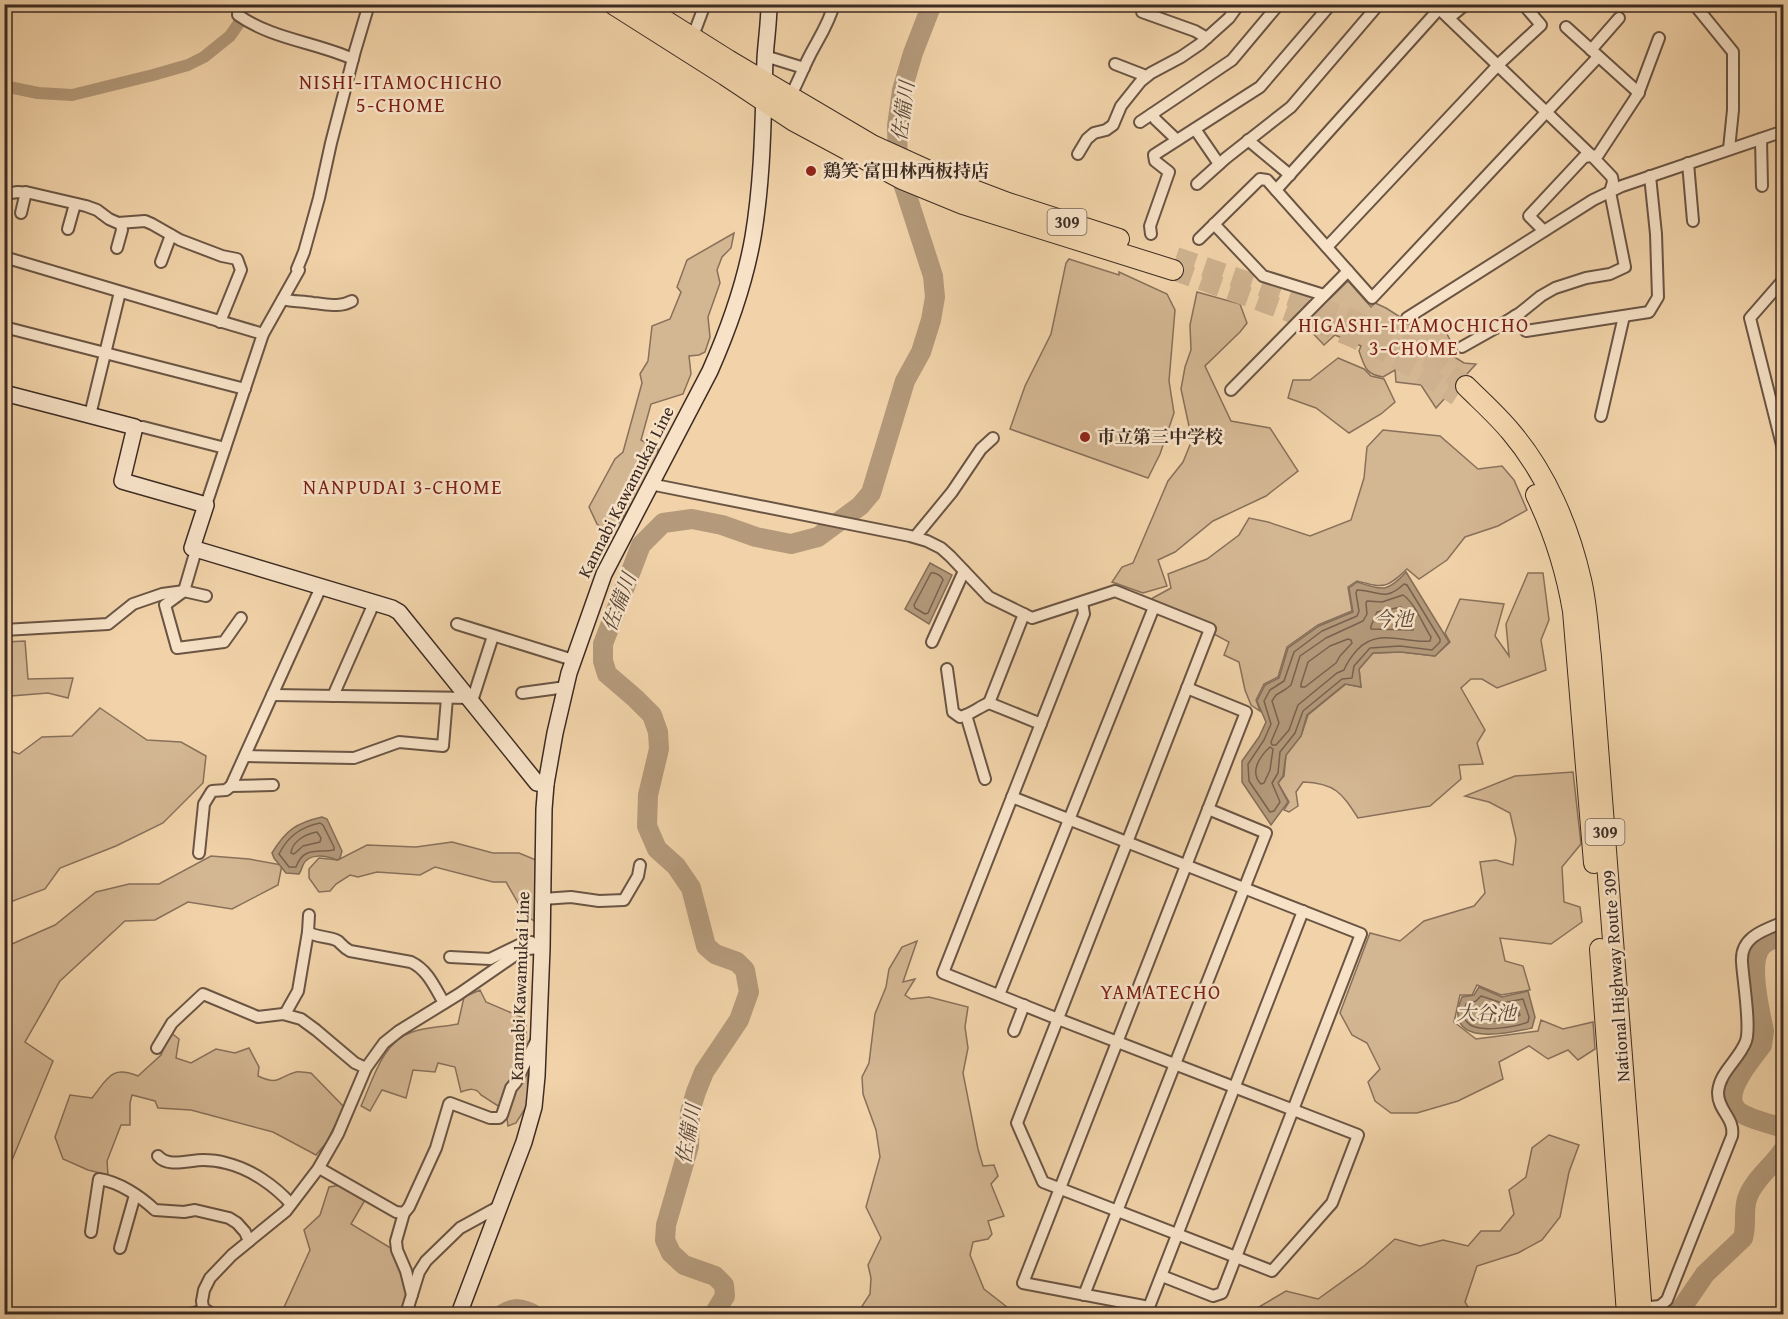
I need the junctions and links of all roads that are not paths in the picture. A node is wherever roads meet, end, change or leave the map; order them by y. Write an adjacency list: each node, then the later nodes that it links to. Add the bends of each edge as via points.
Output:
1 (239, 4): 25 (street, via 238,15 268,33)
2 (369, 4): 25 (street)
3 (613, 4): 30 (highway, 309, via 725,75)
4 (639, 4): 30 (highway, 309)
5 (705, 4): 20 (street)
6 (769, 4): 24 (main road, Kannabi Kawamukai Line)
7 (834, 4): 28 (street, via 823,35)
8 (1239, 4): 21 (street)
9 (1279, 4): 34 (street, via 1232,60)
10 (1331, 4): 36 (street, via 1260,87)
11 (1379, 4): 41 (street, via 1291,107)
12 (1466, 4): 17 (street)
13 (1523, 4): 27 (street, via 1541,25)
14 (1694, 4): 42 (street, via 1733,52)
15 (1436, 7): 17 (street); 47 (street)
16 (1142, 12): 21 (street)
17 (1449, 18): 27 (street)
18 (1619, 18): 23 (street)
19 (1566, 27): 23 (street)
20 (696, 28)
21 (1207, 38): 29 (street)
22 (1659, 38): 31 (street)
23 (1595, 53): 31 (street); 33 (street)
24 (765, 56): 28 (street); 30 (main road, Kannabi Kawamukai Line)
25 (353, 59): 74 (street, via 297,269 300,270)
26 (1115, 64): 29 (street)
27 (1498, 65): 33 (street); 65 (street)
28 (804, 68): 32 (street)
29 (1146, 76): 43 (street, via 1121,106 1113,125 1087,139)
30 (764, 91): 32 (highway, 309); 39 (highway, 309, via 794,121); 94 (main road, Kannabi Kawamukai Line, via 756,216 737,302 710,371)
31 (1639, 93): 44 (street, via 1598,155)
32 (790, 97): 39 (highway, 309)
33 (1546, 112): 44 (street); 70 (street, via 1372,298)
34 (1152, 114): 35 (street); 40 (street)
35 (1140, 122)
36 (1195, 129): 40 (street); 46 (street)
37 (1784, 131): 38 (street)
38 (1761, 139): 42 (street); 50 (street)
39 (845, 140): 69 (highway, 309, via 902,179 961,194)
40 (1177, 140): 62 (street, via 1154,155 1155,161 1169,172 1150,226)
41 (1248, 140): 46 (street); 47 (street)
42 (1729, 149): 45 (street)
43 (1078, 154)
44 (1591, 156): 53 (street, via 1612,177); 61 (street, via 1584,157 1529,216)
45 (1688, 163): 48 (street); 57 (street)
46 (1219, 164): 49 (street)
47 (1290, 175): 51 (street)
48 (1650, 176): 53 (street); 77 (street, via 1658,297 1649,312)
49 (1197, 184)
50 (1762, 186)
51 (1276, 190): 59 (street, via 1267,180 1260,179); 65 (street)
52 (26, 192): 54 (street); 55 (street); 56 (street)
53 (1610, 192): 61 (street); 76 (street, via 1625,267 1555,288)
54 (4, 194)
55 (75, 204): 58 (street); 60 (street)
56 (21, 213)
57 (1694, 220)
58 (122, 223): 63 (street, via 145,221); 66 (street)
59 (1214, 224): 64 (street); 73 (street, via 1263,276)
60 (68, 229)
61 (1544, 231): 78 (street)
62 (1151, 234)
63 (171, 235): 68 (street); 79 (street, via 237,259 241,270)
64 (1199, 239)
65 (1327, 247): 70 (street)
66 (117, 248)
67 (4, 257): 72 (street)
68 (160, 262)
69 (1175, 264)
70 (1348, 271): 73 (street)
71 (1784, 279): 93 (street, via 1750,318)
72 (120, 292): 79 (street); 83 (street)
73 (1324, 295): 85 (street)
74 (283, 299): 75 (street, via 327,305); 81 (street)
75 (352, 301)
76 (1515, 316): 77 (street, via 1526,331); 82 (street)
77 (1624, 316): 89 (street)
78 (1407, 318)
79 (220, 322): 81 (street)
80 (4, 327): 83 (street)
81 (263, 334): 84 (street)
82 (1462, 347)
83 (106, 353): 84 (street); 88 (street)
84 (245, 388): 92 (street)
85 (1231, 390)
86 (1461, 391): 172 (highway, National Highway Route 309 / 309, via 1512,433 1532,461 1560,515 1582,582 1598,739)
87 (4, 393): 88 (main road)
88 (90, 416): 90 (main road)
89 (1601, 416)
90 (135, 427): 92 (street); 95 (main road, via 122,481)
91 (993, 438): 96 (street)
92 (225, 448): 95 (street)
93 (1784, 453)
94 (650, 484): 96 (street); 111 (main road, Kannabi Kawamukai Line, via 604,574)
95 (206, 505): 97 (main road, via 192,549)
96 (915, 537): 98 (street, via 941,548)
97 (196, 550): 99 (main road); 100 (street)
98 (964, 571): 105 (street, via 989,597); 110 (street)
99 (321, 587): 103 (main road); 116 (street)
100 (184, 591): 101 (street); 106 (street, via 165,605 177,648 224,642); 108 (street, via 142,600 108,624)
101 (206, 596)
102 (1082, 602): 104 (street, via 1116,591); 105 (street, via 1032,618); 122 (street, via 1084,614)
103 (375, 603): 117 (street); 119 (main road, via 399,612)
104 (1154, 607): 114 (street, via 1210,629); 130 (street)
105 (1024, 614): 120 (street)
106 (241, 618)
107 (457, 624): 109 (street)
108 (4, 630)
109 (493, 636): 111 (street); 119 (street, via 473,698)
110 (932, 642)
111 (573, 660): 113 (main road, Kannabi Kawamukai Line)
112 (947, 669): 121 (street, via 953,712)
113 (566, 687): 115 (street); 125 (main road, Kannabi Kawamukai Line)
114 (1187, 688): 129 (street, via 1246,712); 131 (street)
115 (522, 693)
116 (272, 694): 117 (street); 123 (street)
117 (333, 696): 118 (street)
118 (447, 698): 119 (street); 123 (street, via 443,746 399,742 354,758)
119 (469, 698): 125 (main road, via 537,783)
120 (989, 703): 121 (street); 122 (street)
121 (966, 716): 124 (street)
122 (1041, 724): 128 (street)
123 (245, 756): 127 (street)
124 (986, 779)
125 (546, 784): 136 (main road, Kannabi Kawamukai Line)
126 (273, 785): 127 (street)
127 (231, 786): 132 (street, via 212,791 204,804)
128 (1012, 797): 130 (street); 143 (street, via 943,973)
129 (1208, 809): 134 (street); 135 (street, via 1266,833)
130 (1069, 819): 131 (street); 143 (street)
131 (1127, 842): 134 (street); 147 (street)
132 (199, 853)
133 (640, 865): 136 (street, via 624,900)
134 (1186, 865): 135 (street); 150 (street)
135 (1244, 888): 137 (street); 152 (street)
136 (543, 899): 141 (main road, Kannabi Kawamukai Line)
137 (1303, 911): 154 (street); 155 (street, via 1361,934)
138 (309, 915): 140 (street)
139 (1784, 922): 172 (street, via 1754,935 1743,951 1747,1037 1718,1091 1719,1103 1733,1126 1732,1136 1667,1300 1660,1306)
140 (308, 932): 144 (street, via 336,940 350,951 417,965); 146 (street, via 298,991)
141 (537, 948): 142 (street, via 531,942 490,959); 144 (street, via 514,956); 149 (main road, Kannabi Kawamukai Line)
142 (450, 957)
143 (999, 995): 145 (street)
144 (444, 1003): 153 (street, via 390,1037)
145 (1024, 1005): 147 (street); 148 (street)
146 (285, 1014): 151 (street, via 258,1017 203,994 172,1023); 153 (street, via 301,1019)
147 (1058, 1019): 150 (street); 158 (street, via 1017,1123 1043,1182)
148 (1014, 1031)
149 (539, 1036): 161 (main road, Kannabi Kawamukai Line, via 534,1107); 163 (street, via 499,1118 449,1104 436,1148)
150 (1117, 1042): 152 (street); 158 (street)
151 (157, 1048)
152 (1175, 1065): 154 (street); 162 (street)
153 (366, 1068): 157 (street)
154 (1235, 1088): 155 (street); 165 (street)
155 (1293, 1111): 168 (street); 168 (street, via 1358,1135 1332,1203 1272,1271)
156 (159, 1156): 160 (street, via 164,1161 226,1163 278,1190)
157 (319, 1168): 160 (street); 163 (street)
158 (1059, 1188): 162 (street); 171 (street, via 1023,1283)
159 (135, 1195): 164 (street, via 99,1179); 166 (street, via 155,1210 195,1210 229,1218); 167 (street)
160 (291, 1204): 166 (street)
161 (500, 1206): 170 (street, via 460,1228 426,1261); 176 (main road, Kannabi Kawamukai Line)
162 (1117, 1211): 165 (street); 171 (street)
163 (404, 1213): 170 (street, via 396,1241)
164 (91, 1232)
165 (1177, 1234): 168 (street); 169 (street)
166 (249, 1241): 173 (street, via 210,1278 202,1300 203,1308)
167 (120, 1248)
168 (1236, 1257): 169 (street, via 1222,1293 1213,1296)
169 (1162, 1276): 171 (street, via 1149,1307)
170 (412, 1295): 175 (street)
171 (1084, 1295)
172 (1635, 1311)
173 (209, 1312): 174 (street)
174 (190, 1314)
175 (406, 1314)
176 (459, 1314)

